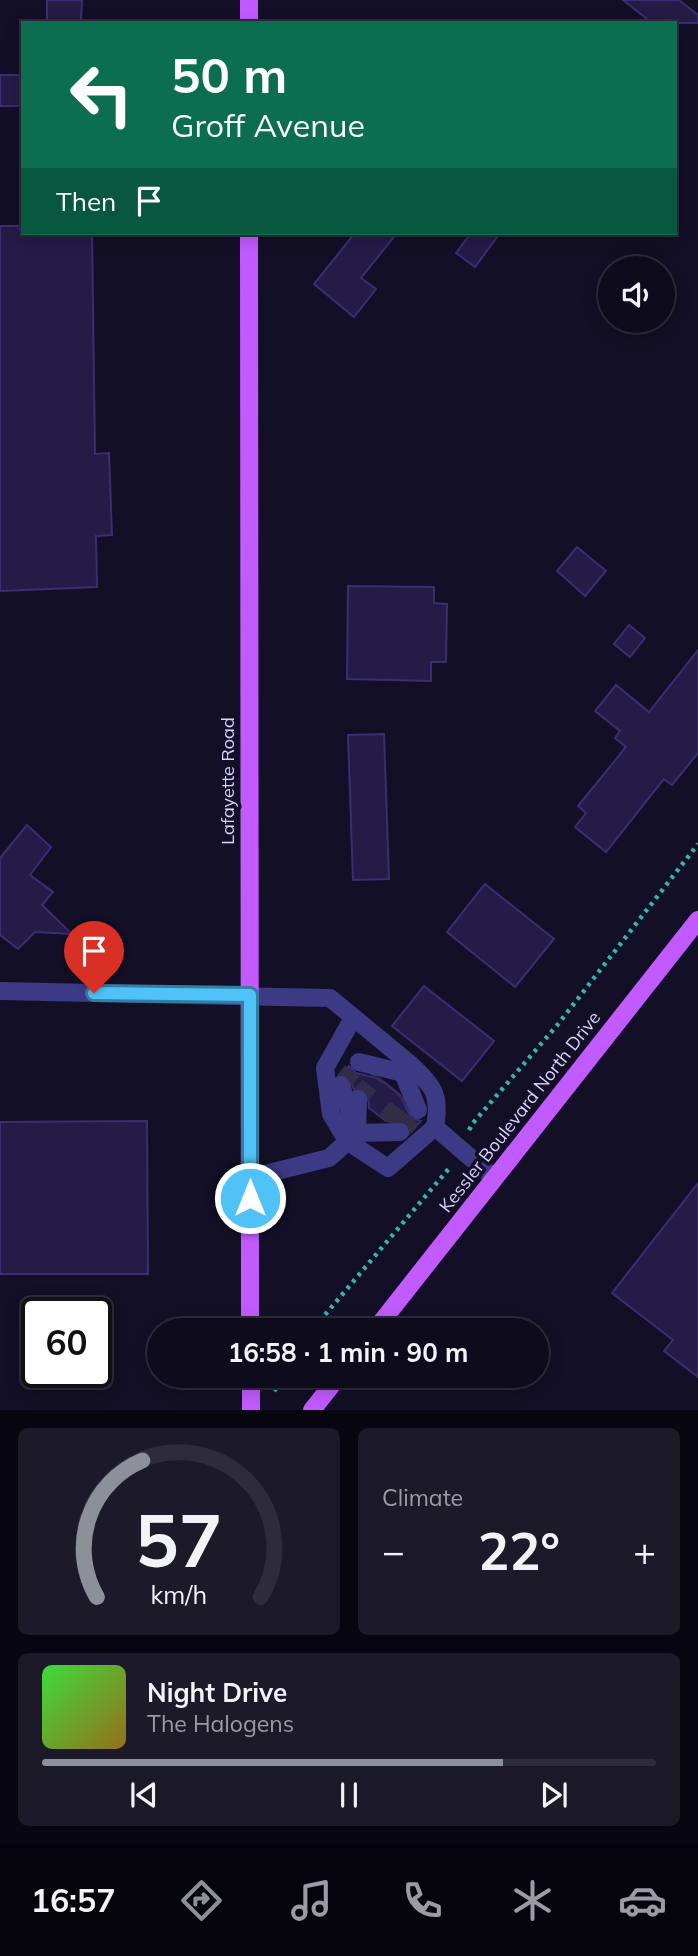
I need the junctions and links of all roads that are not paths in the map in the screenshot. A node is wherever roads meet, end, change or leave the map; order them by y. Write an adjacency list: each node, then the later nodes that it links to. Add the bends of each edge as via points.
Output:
1 (249, 0): 2 (main road)
2 (249, 21)
3 (249, 235): 6 (main road, Lafayette Road)
4 (698, 920): 19 (main road, Kessler Boulevard North Drive)
5 (0, 992): 6 (street)
6 (250, 995): 7 (street, via 330,998); 18 (main road, Lafayette Road)
7 (353, 1018): 9 (street); 17 (street, via 326,1068 331,1114)
8 (359, 1062): 9 (street)
9 (406, 1069): 10 (street); 12 (street); 14 (street); 16 (street, via 433,1086 438,1109)
10 (377, 1076)
11 (341, 1085): 17 (street)
12 (404, 1098)
13 (358, 1099): 17 (street)
14 (418, 1110)
15 (393, 1127): 17 (street)
16 (435, 1128): 17 (street, via 388,1168); 19 (street)
17 (352, 1137): 18 (street, via 329,1158)
18 (249, 1178): 20 (main road, Lafayette Road)
19 (494, 1178): 21 (main road, Kessler Boulevard North Drive)
20 (250, 1318)
21 (384, 1318)
22 (251, 1388): 24 (main road)
23 (329, 1388): 25 (main road)
24 (251, 1410)
25 (312, 1410)

